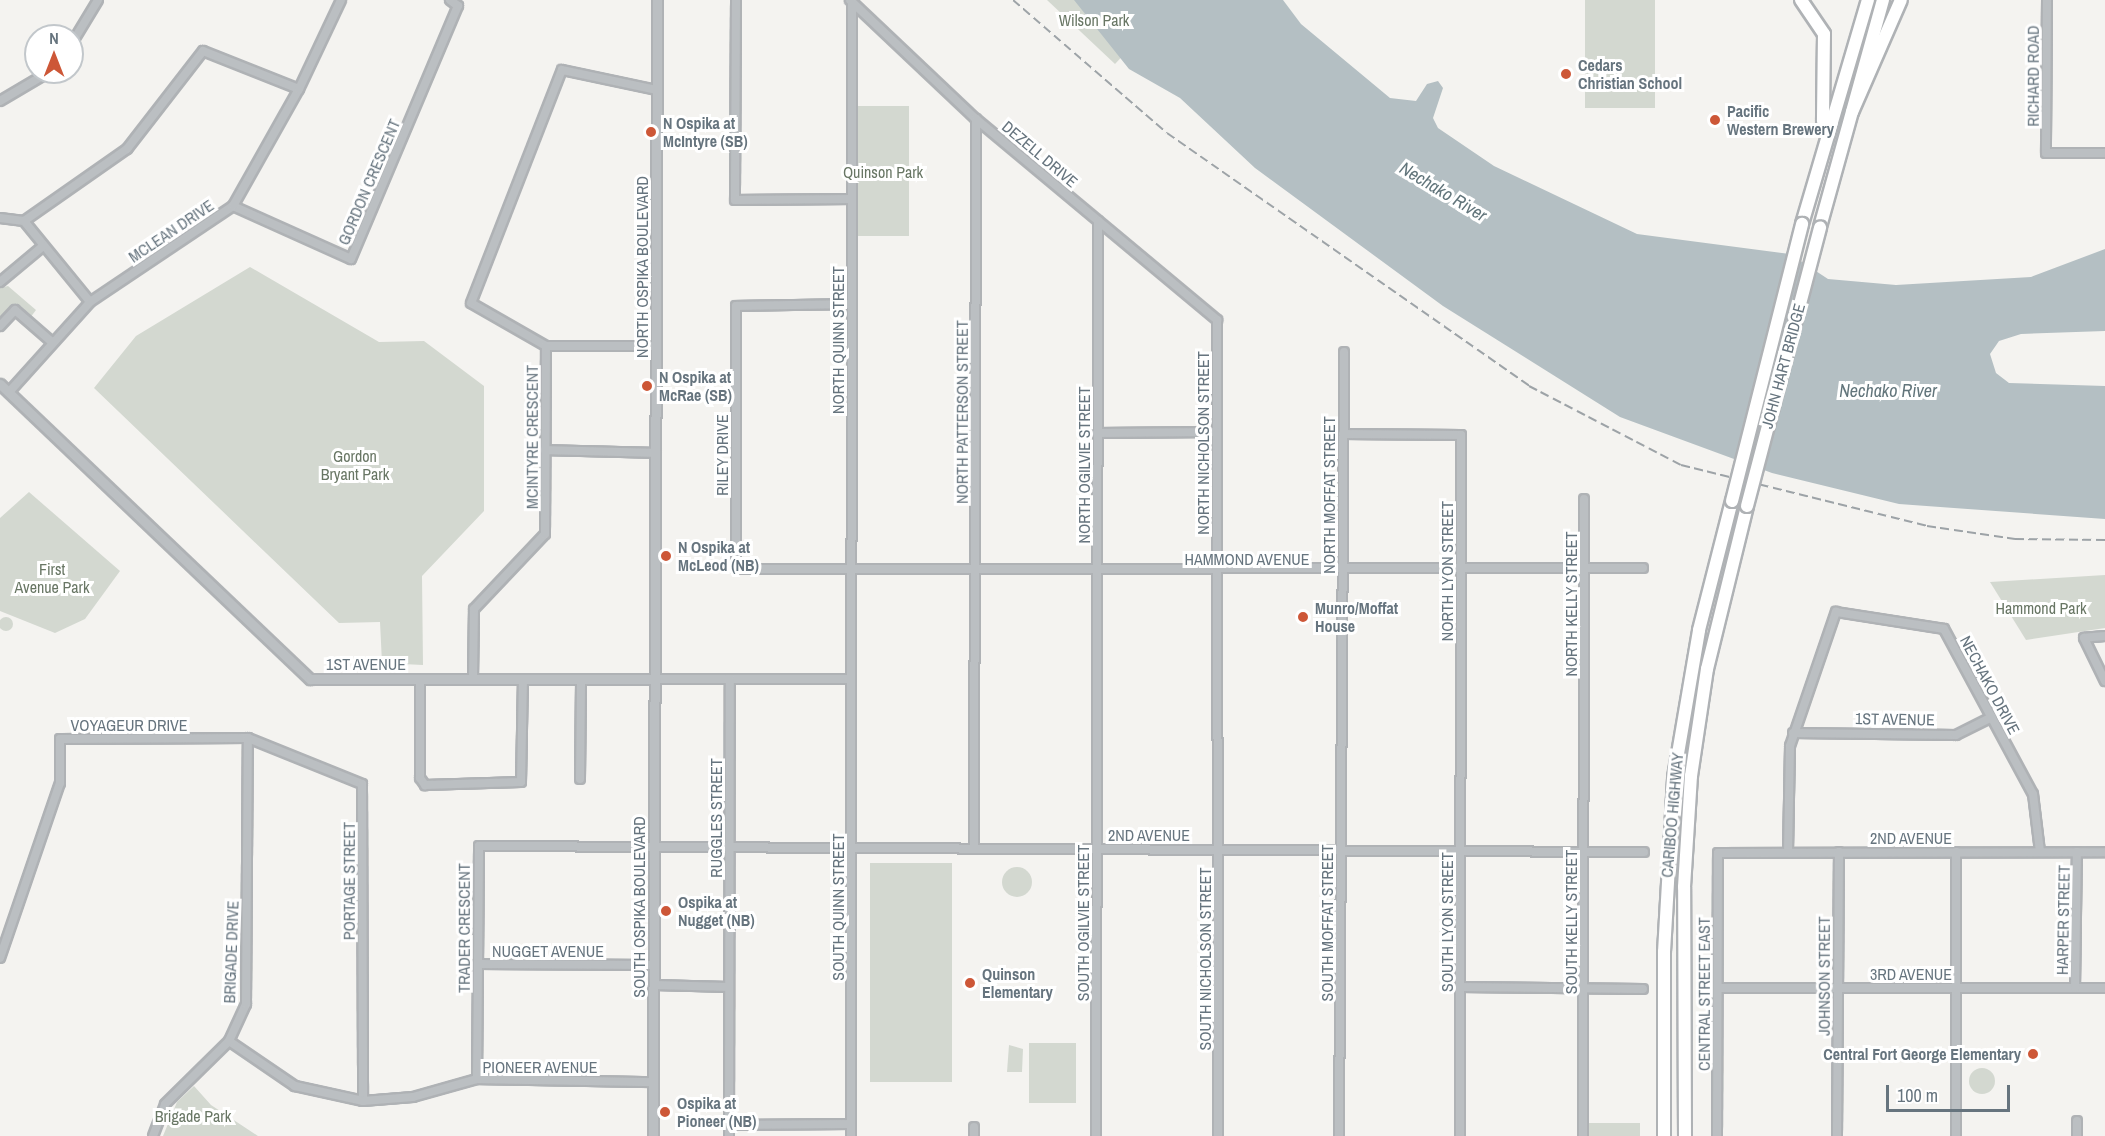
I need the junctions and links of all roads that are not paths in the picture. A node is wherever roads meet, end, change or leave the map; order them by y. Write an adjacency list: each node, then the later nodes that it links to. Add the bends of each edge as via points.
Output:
1 (98, 0): 12 (street)
2 (341, 0): 14 (street, MCLEAN DRIVE)
3 (450, 0): 22 (street, GORDON CRESCENT, via 459,6 351,259)
4 (657, 0): 15 (street, NORTH OSPIKA BOULEVARD)
5 (736, 0): 21 (street, via 735,200)
6 (1801, 0): 20 (highway, via 1824,34 1828,65)
7 (1868, 0): 20 (highway)
8 (1883, 0): 18 (highway, JOHN HART BRIDGE)
9 (1901, 0): 18 (highway, via 1863,95)
10 (2048, 0): 19 (street, RICHARD ROAD, via 2046,153)
11 (851, 1): 17 (street, DEZELL DRIVE); 21 (street, NORTH QUINN STREET)
12 (83, 24)
13 (29, 84): 16 (street)
14 (299, 89): 22 (street, MCLEAN DRIVE); 24 (street, via 203,51 127,149)
15 (657, 90): 33 (street, NORTH OSPIKA BOULEVARD); 34 (street, MCINTYRE CRESCENT, via 562,70 471,303)
16 (0, 101)
17 (976, 119): 25 (street, DEZELL DRIVE); 48 (street, NORTH PATTERSON STREET)
18 (1846, 121): 45 (highway, JOHN HART BRIDGE, bridge)
19 (2105, 153)
20 (1818, 163): 44 (highway, JOHN HART BRIDGE, bridge)
21 (851, 200): 29 (street, NORTH QUINN STREET)
22 (233, 206): 28 (street, MCLEAN DRIVE)
23 (0, 218): 24 (street)
24 (24, 221): 26 (street)
25 (1098, 221): 30 (street, DEZELL DRIVE); 39 (street, NORTH OGILVIE STREET)
26 (43, 246): 27 (street); 28 (street)
27 (0, 282)
28 (90, 302): 32 (street, MCLEAN DRIVE)
29 (851, 304): 47 (street, NORTH QUINN STREET); 47 (street, RILEY DRIVE, via 736,306 736,569)
30 (1217, 320): 38 (street, NORTH NICHOLSON STREET)
31 (0, 326): 32 (street, via 15,310)
32 (53, 343): 37 (street, MCLEAN DRIVE)
33 (656, 345): 34 (street); 42 (street, NORTH OSPIKA BOULEVARD)
34 (546, 346): 41 (street, MCINTYRE CRESCENT)
35 (1344, 352): 40 (street, NORTH MOFFAT STREET)
36 (0, 384): 37 (street, 1ST AVENUE)
37 (10, 391): 55 (street, 1ST AVENUE, via 310,679)
38 (1217, 432): 39 (street); 50 (street, NORTH NICHOLSON STREET)
39 (1097, 433): 49 (street, NORTH OGILVIE STREET)
40 (1343, 434): 51 (street, NORTH MOFFAT STREET); 52 (street, NORTH LYON STREET, via 1461,435)
41 (545, 450): 42 (street); 56 (street, MCINTYRE CRESCENT, via 545,534 474,609)
42 (656, 453): 59 (street, NORTH OSPIKA BOULEVARD)
43 (1584, 499): 53 (street, NORTH KELLY STREET)
44 (1732, 501): 105 (highway, CARIBOO HIGHWAY, via 1700,630 1674,777 1664,952)
45 (1747, 506): 123 (highway, CARIBOO HIGHWAY, via 1707,669 1691,776 1684,887)
46 (1643, 568): 53 (street, HAMMOND AVENUE)
47 (851, 571): 48 (street, HAMMOND AVENUE); 61 (street, NORTH QUINN STREET)
48 (975, 572): 49 (street, HAMMOND AVENUE); 74 (street, NORTH PATTERSON STREET)
49 (1097, 572): 50 (street, HAMMOND AVENUE); 65 (street, NORTH OGILVIE STREET)
50 (1216, 572): 51 (street, HAMMOND AVENUE); 66 (street, NORTH NICHOLSON STREET)
51 (1342, 572): 52 (street, HAMMOND AVENUE); 67 (street, NORTH MOFFAT STREET)
52 (1461, 572): 53 (street, HAMMOND AVENUE); 63 (street, NORTH LYON STREET)
53 (1584, 572): 64 (street, NORTH KELLY STREET)
54 (2105, 636): 62 (street, via 2084,638)
55 (420, 679): 56 (street, 1ST AVENUE); 57 (street, via 420,778 425,784 521,782)
56 (473, 679): 57 (street, 1ST AVENUE)
57 (523, 679): 58 (street, 1ST AVENUE)
58 (581, 679): 59 (street, 1ST AVENUE); 71 (street)
59 (656, 679): 60 (street, 1ST AVENUE); 72 (street, SOUTH OSPIKA BOULEVARD)
60 (730, 679): 61 (street, 1ST AVENUE); 73 (street, RUGGLES STREET)
61 (850, 679): 76 (street, SOUTH QUINN STREET)
62 (2105, 681)
63 (1460, 707): 79 (street, SOUTH LYON STREET)
64 (1585, 708): 81 (street, SOUTH KELLY STREET)
65 (1096, 710): 77 (street, SOUTH OGILVIE STREET)
66 (1218, 711): 75 (street, SOUTH NICHOLSON STREET)
67 (1342, 711): 78 (street, SOUTH MOFFAT STREET)
68 (1992, 717): 69 (street, 1ST AVENUE, via 1956,735); 69 (street, NECHAKO DRIVE, via 1944,629 1836,612); 85 (street, NECHAKO DRIVE, via 2033,794)
69 (1794, 733): 80 (street, NECHAKO DRIVE)
70 (248, 738): 89 (street, VOYAGEUR DRIVE, via 60,739 60,783); 102 (street, BRIGADE DRIVE, via 246,1004); 106 (street, PORTAGE STREET, via 362,784)
71 (580, 779)
72 (654, 848): 73 (street, 2ND AVENUE); 90 (street, TRADER CRESCENT, via 478,846); 91 (street, SOUTH OSPIKA BOULEVARD)
73 (729, 848): 76 (street, 2ND AVENUE); 93 (street, RUGGLES STREET)
74 (974, 848): 76 (street, 2ND AVENUE); 77 (street, 2ND AVENUE)
75 (1219, 848): 77 (street, 2ND AVENUE); 78 (street, 2ND AVENUE); 117 (street, SOUTH NICHOLSON STREET)
76 (852, 849): 108 (street, SOUTH QUINN STREET)
77 (1096, 849): 116 (street, SOUTH OGILVIE STREET)
78 (1341, 850): 79 (street, 2ND AVENUE); 118 (street, SOUTH MOFFAT STREET)
79 (1461, 850): 81 (street, 2ND AVENUE); 94 (street, SOUTH LYON STREET)
80 (1788, 851): 83 (street, 2ND AVENUE); 88 (street, 2ND AVENUE)
81 (1585, 852): 82 (street, 2ND AVENUE); 100 (street, SOUTH KELLY STREET)
82 (1644, 852)
83 (1839, 852): 84 (street, 2ND AVENUE); 97 (street, JOHNSON STREET)
84 (1956, 852): 85 (street, 2ND AVENUE); 95 (street)
85 (2040, 852): 86 (street, 2ND AVENUE)
86 (2077, 852): 87 (street, 2ND AVENUE); 98 (street, HARPER STREET)
87 (2105, 852)
88 (1718, 853): 96 (street, CENTRAL STREET EAST)
89 (0, 958)
90 (478, 963): 91 (street, NUGGET AVENUE); 103 (street, TRADER CRESCENT)
91 (654, 965): 92 (street, SOUTH OSPIKA BOULEVARD)
92 (654, 985): 93 (street); 104 (street, SOUTH OSPIKA BOULEVARD)
93 (729, 987): 109 (street, RUGGLES STREET)
94 (1460, 987): 100 (street); 119 (street, SOUTH LYON STREET)
95 (1955, 987): 97 (street, 3RD AVENUE); 98 (street, 3RD AVENUE); 126 (street)
96 (1718, 988): 97 (street, 3RD AVENUE); 124 (street, CENTRAL STREET EAST)
97 (1838, 988): 125 (street, JOHNSON STREET)
98 (2075, 988): 99 (street, 3RD AVENUE)
99 (2105, 988)
100 (1584, 989): 101 (street); 120 (street, SOUTH KELLY STREET)
101 (1643, 989)
102 (229, 1041): 106 (street, PIONEER AVENUE, via 295,1086); 111 (street, BRIGADE DRIVE, via 165,1104)
103 (477, 1079): 104 (street, PIONEER AVENUE); 106 (street, PIONEER AVENUE, via 413,1098)
104 (653, 1082): 112 (street, SOUTH OSPIKA BOULEVARD)
105 (1664, 1086): 121 (highway); 122 (highway, CARIBOO HIGHWAY)
106 (363, 1101)
107 (2077, 1121): 127 (street)
108 (851, 1124): 109 (street); 114 (street, SOUTH QUINN STREET)
109 (729, 1125): 113 (street, RUGGLES STREET)
110 (974, 1126): 115 (street)
111 (153, 1136)
112 (653, 1136)
113 (729, 1136)
114 (851, 1136)
115 (974, 1136)
116 (1096, 1136)
117 (1218, 1136)
118 (1339, 1136)
119 (1460, 1136)
120 (1583, 1136)
121 (1658, 1136)
122 (1664, 1136)
123 (1685, 1136)
124 (1718, 1136)
125 (1838, 1136)
126 (1956, 1136)
127 (2077, 1136)

